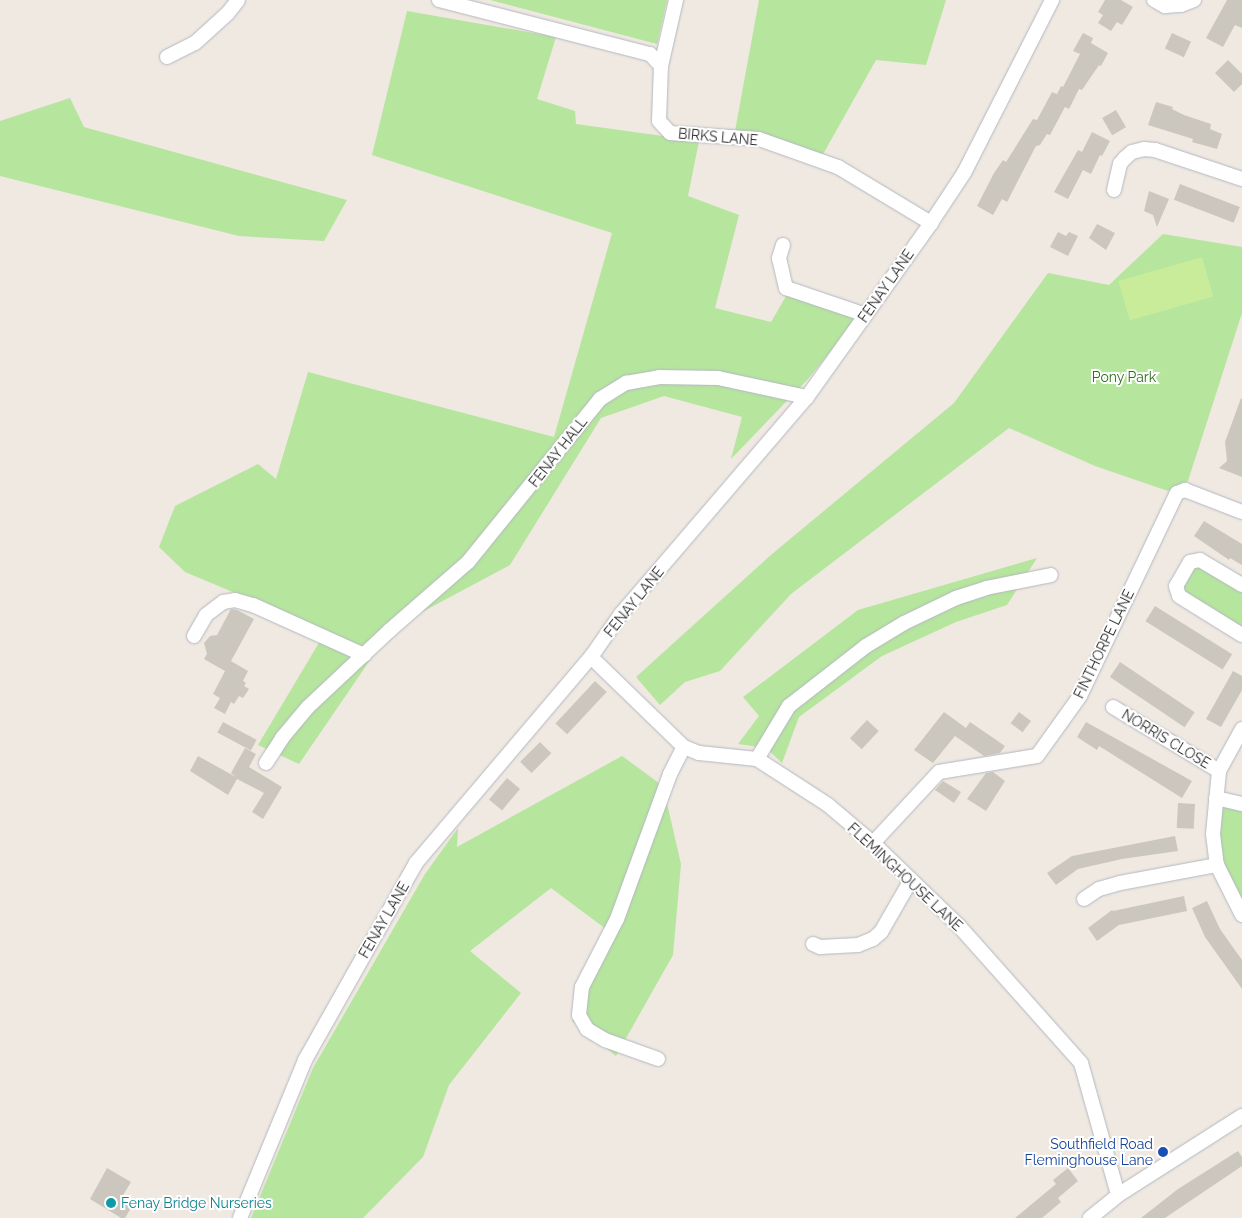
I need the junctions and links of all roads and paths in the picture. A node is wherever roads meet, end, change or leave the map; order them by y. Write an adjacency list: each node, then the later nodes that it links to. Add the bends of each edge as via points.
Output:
1 (238, 0): 7 (street, via 194,43)
2 (439, 0): 8 (street, via 650,54)
3 (676, 0): 8 (street, BIRKS LANE)
4 (1052, 0): 11 (street, FENAY LANE, via 964,173)
5 (1154, 0): 6 (street, via 1165,6)
6 (1194, 0)
7 (168, 57)
8 (661, 66): 11 (street, BIRKS LANE, via 658,121 670,133 768,142 838,167)
9 (1242, 179): 10 (street, via 1155,150 1144,150 1132,152 1120,164)
10 (1114, 190)
11 (931, 223): 13 (street, FENAY LANE)
12 (783, 245): 13 (street, via 779,258 786,288)
13 (866, 315): 14 (street, FENAY LANE)
14 (807, 397): 20 (street, FENAY HALL, via 718,378 659,377 626,383 600,398 468,562); 21 (street, FENAY LANE, via 622,614)
15 (1242, 512): 30 (street, FINTHORPE LANE, via 1185,490 1177,493 1080,696 1038,756 940,772)
16 (1051, 575): 25 (street, via 986,588 956,598 866,646 789,706)
17 (1242, 585): 18 (street, via 1200,560 1190,562 1176,586 1179,596)
18 (1242, 635)
19 (194, 636): 20 (street, via 206,615 223,602 235,600)
20 (364, 655): 26 (street, FENAY HALL, via 308,707)
21 (591, 658): 24 (street, FLEMINGHOUSE LANE); 39 (street, FENAY LANE, via 416,863 304,1060)
22 (1113, 707): 27 (street, NORRIS CLOSE)
23 (1242, 729): 27 (street)
24 (684, 747): 25 (street, FLEMINGHOUSE LANE, via 699,753); 36 (street, via 670,774 617,918 582,987 579,1015 587,1029 605,1040)
25 (756, 759): 30 (street, FLEMINGHOUSE LANE, via 828,805)
26 (266, 762)
27 (1219, 771): 28 (street)
28 (1216, 798): 29 (street); 31 (street, via 1213,834)
29 (1242, 804)
30 (873, 844): 32 (street, FLEMINGHOUSE LANE)
31 (1217, 865): 33 (street, via 1120,883 1100,889); 34 (street)
32 (911, 880): 35 (street, via 881,932 873,939 858,945 820,947); 38 (street, FLEMINGHOUSE LANE, via 959,926 1081,1063)
33 (1084, 899)
34 (1242, 915)
35 (813, 944)
36 (658, 1059)
37 (1242, 1116): 38 (street)
38 (1118, 1195): 40 (street)
39 (240, 1218)
40 (1090, 1218)

